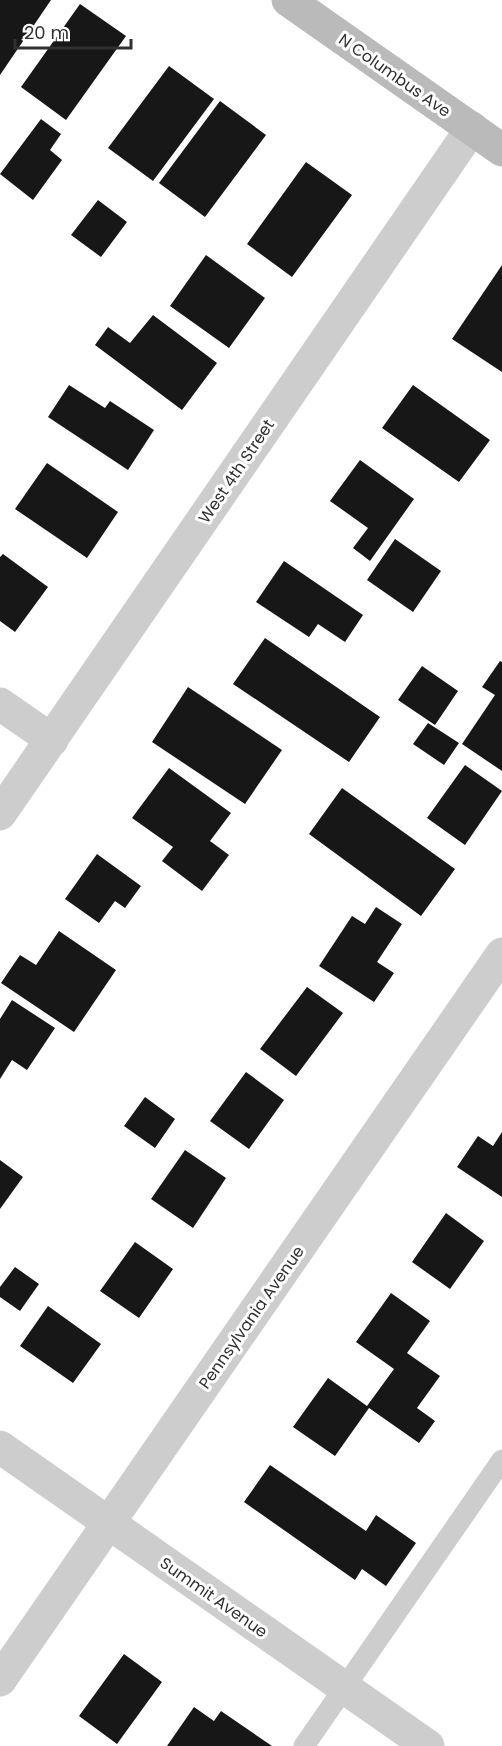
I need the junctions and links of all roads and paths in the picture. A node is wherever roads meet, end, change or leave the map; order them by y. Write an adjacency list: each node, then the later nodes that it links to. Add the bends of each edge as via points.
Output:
1 (290, 0): 2 (main road, N Columbus Ave)
2 (472, 128): 3 (main road, N Columbus Ave); 5 (street, West 4th Street)
3 (502, 150)
4 (0, 704): 5 (street)
5 (52, 740): 6 (street, West 4th Street)
6 (0, 814)
7 (502, 954): 10 (street, Pennsylvania Avenue)
8 (0, 1447): 10 (street, Summit Avenue)
9 (502, 1460): 12 (lane)
10 (109, 1524): 11 (street, Pennsylvania Avenue); 12 (street, Summit Avenue)
11 (0, 1680)
12 (344, 1688): 13 (lane); 14 (street, Summit Avenue)
13 (304, 1746)
14 (428, 1746)

